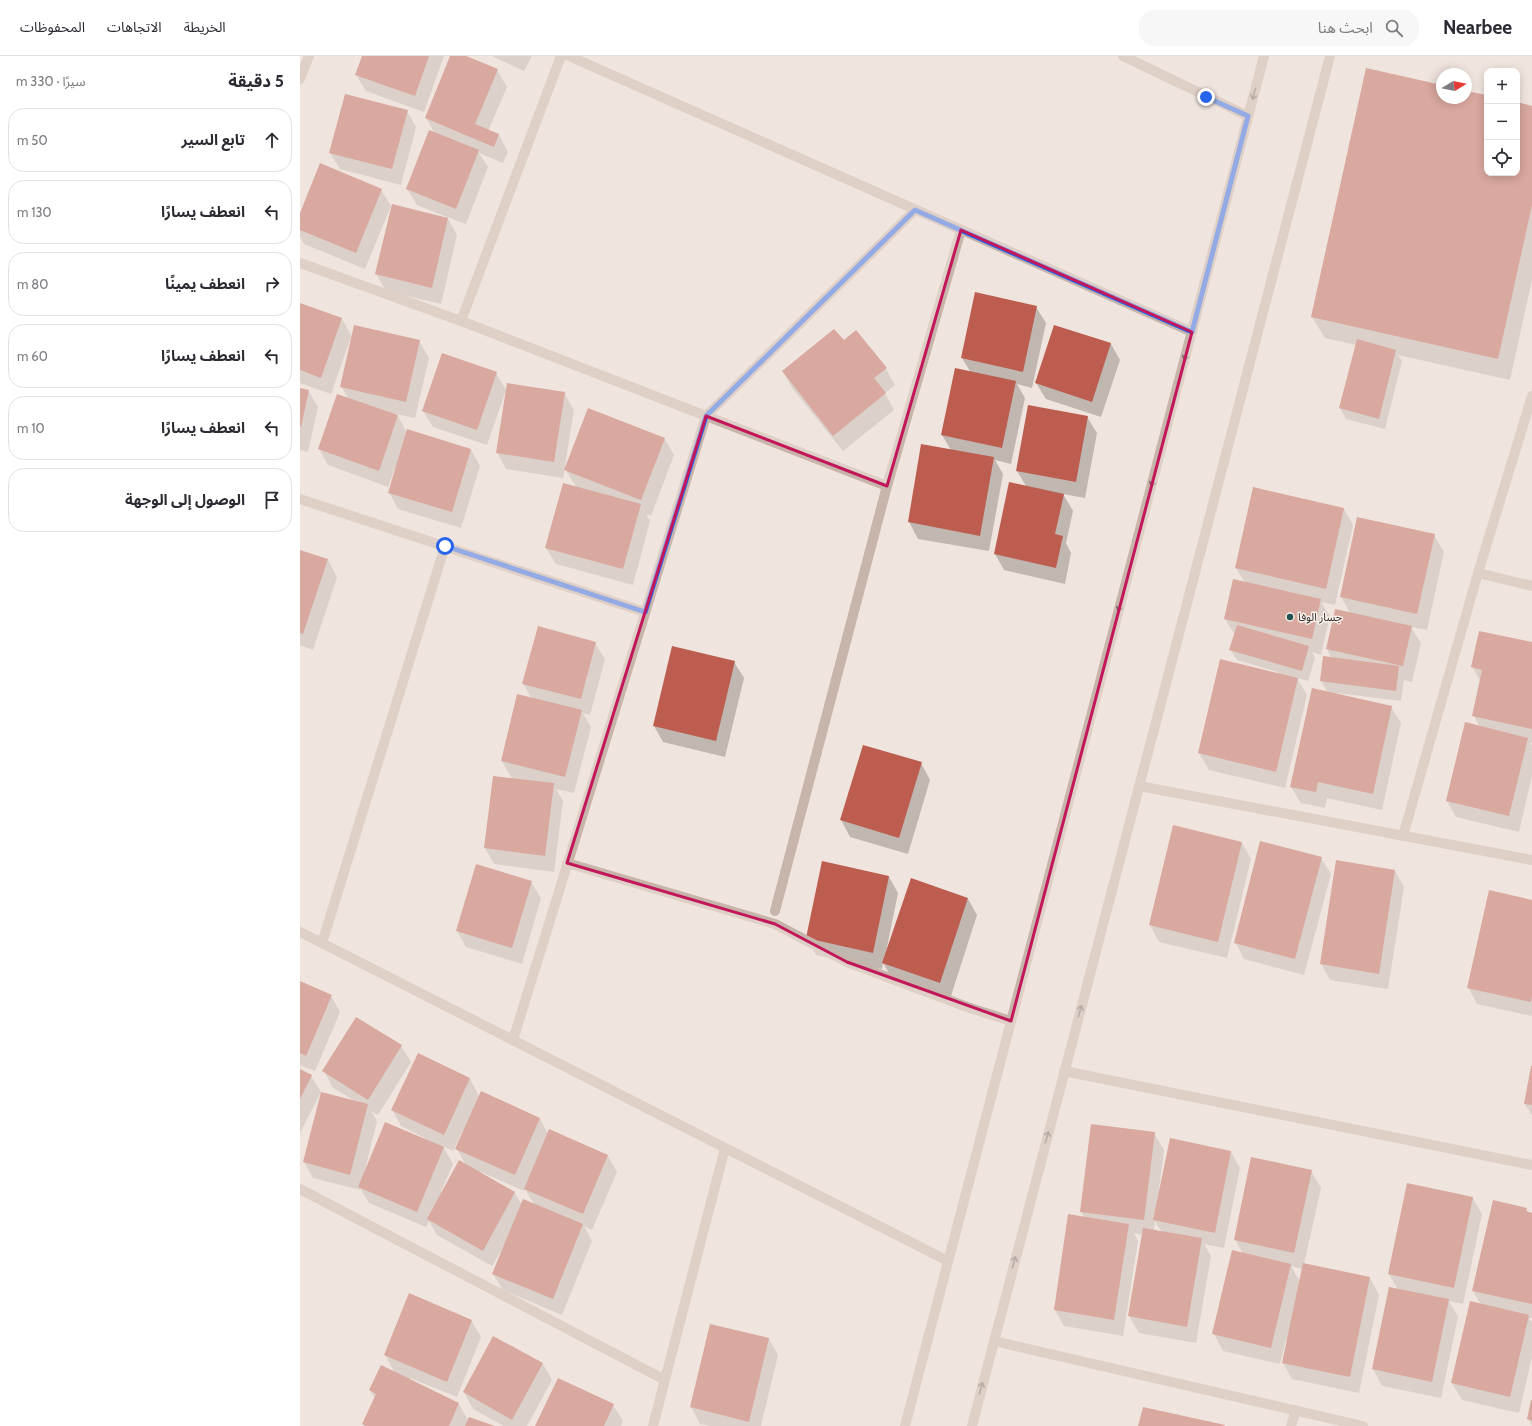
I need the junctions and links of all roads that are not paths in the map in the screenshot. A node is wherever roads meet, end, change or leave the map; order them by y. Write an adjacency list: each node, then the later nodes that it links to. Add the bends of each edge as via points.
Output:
1 (561, 56): 12 (street)
2 (569, 56): 9 (street)
3 (1123, 56): 8 (street)
4 (1264, 56): 8 (street, one-way to 8)
5 (1330, 56): 22 (street)
6 (305, 61): 7 (street)
7 (300, 79)
8 (1248, 116): 13 (street)
9 (915, 210): 10 (street); 15 (street)
10 (961, 230): 13 (street); 16 (street)
11 (300, 263): 12 (street)
12 (461, 321): 15 (street)
13 (1192, 332): 29 (street, one-way to 29)
14 (1532, 396): 19 (street)
15 (706, 416): 16 (street); 21 (street)
16 (887, 486): 26 (street)
17 (300, 498): 18 (street)
18 (445, 546): 21 (street); 28 (street)
19 (1478, 573): 20 (street); 23 (street)
20 (1532, 586)
21 (645, 612): 25 (street)
22 (1139, 786): 23 (street); 31 (street, one-way to 22)
23 (1403, 836): 24 (street)
24 (1532, 860)
25 (567, 863): 29 (street, via 774,924 847,962); 30 (street)
26 (774, 911)
27 (300, 932): 28 (street)
28 (322, 943): 30 (street)
29 (1011, 1021): 35 (street)
30 (512, 1040): 32 (street)
31 (1064, 1071): 33 (street); 36 (street, one-way to 31)
32 (725, 1148): 35 (street); 37 (street)
33 (1532, 1165)
34 (300, 1189): 37 (street)
35 (948, 1261): 40 (street)
36 (994, 1341): 38 (street); 41 (street, one-way to 36)
37 (665, 1380): 39 (street)
38 (1296, 1410): 42 (street); 43 (street)
39 (653, 1426)
40 (905, 1426)
41 (972, 1426)
42 (1291, 1426)
43 (1363, 1426)

